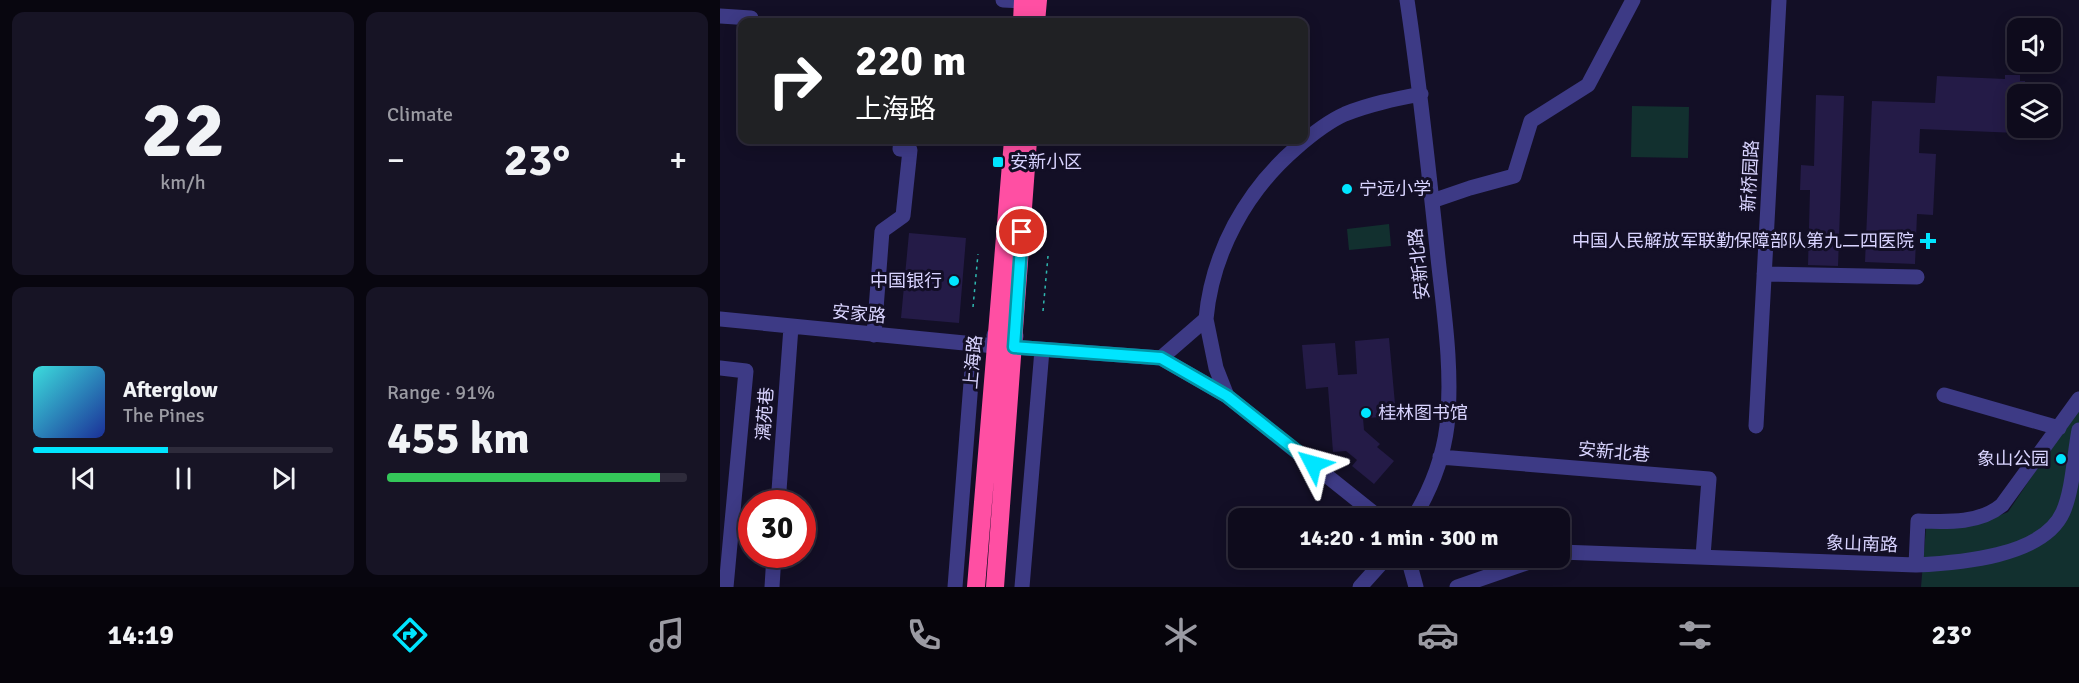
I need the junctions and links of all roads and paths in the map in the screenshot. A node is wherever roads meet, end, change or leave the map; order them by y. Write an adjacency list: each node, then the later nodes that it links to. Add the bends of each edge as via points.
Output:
1 (1004, 0): 2 (street)
2 (1028, 0): 8 (highway); 9 (highway)
3 (1407, 0): 10 (street, 安新北路)
4 (1633, 0): 18 (street, via 1588,85 1531,121 1514,176)
5 (1779, 0): 21 (street, 新桥园路)
6 (720, 16): 7 (street)
7 (751, 18)
8 (1023, 18)
9 (1035, 18)
10 (1421, 94): 11 (street, via 1344,114); 18 (street, 安新北路)
11 (1308, 136)
12 (900, 144): 28 (street, via 900,149 910,150 903,216 882,231)
13 (1005, 144): 30 (street, via 992,302)
14 (1012, 144): 30 (highway, 上海路)
15 (1028, 144): 31 (highway)
16 (1036, 144): 31 (street, via 1023,305)
17 (1299, 144): 26 (street, via 1274,166 1234,227 1209,294)
18 (1432, 201): 41 (street, 安新北路, via 1448,373 1446,428)
19 (978, 254): 23 (path)
20 (1048, 256): 24 (path)
21 (1764, 274): 22 (street); 38 (street, 新桥园路)
22 (1917, 277)
23 (973, 307)
24 (1042, 311)
25 (720, 319): 27 (street, 安家路)
26 (1206, 319): 33 (street); 36 (street, via 1216,368)
27 (791, 327): 28 (street, 安家路); 42 (street, 漓苑巷)
28 (874, 335): 29 (street, 安家路)
29 (974, 344): 30 (street, 安家路); 55 (street)
30 (995, 346): 56 (highway, 上海路)
31 (1014, 347): 32 (street); 57 (highway)
32 (1042, 350): 33 (street); 58 (street)
33 (1161, 358): 36 (street)
34 (720, 368): 48 (street, via 746,371)
35 (1944, 395): 39 (street)
36 (1227, 396): 43 (street)
37 (2079, 399): 39 (street)
38 (1756, 426)
39 (2059, 428): 47 (street, via 1997,510 1961,521 1918,521)
40 (2079, 430): 47 (street, 象山南路, via 2067,498 2053,527 2026,544 1987,558)
41 (1440, 457): 44 (street, 安新北路); 46 (street, 安新北巷, via 1708,479)
42 (779, 490)
43 (1367, 508)
44 (1419, 508)
45 (1570, 552): 46 (street, 象山南路)
46 (1703, 556): 47 (street, 象山南路)
47 (1916, 565)
48 (724, 567): 53 (street)
49 (773, 568): 54 (street)
50 (1377, 568): 59 (street)
51 (1411, 568): 60 (street)
52 (1513, 568): 61 (street)
53 (726, 587)
54 (772, 587)
55 (955, 587)
56 (976, 587)
57 (994, 587)
58 (1022, 587)
59 (1360, 587)
60 (1416, 587)
61 (1457, 587)

